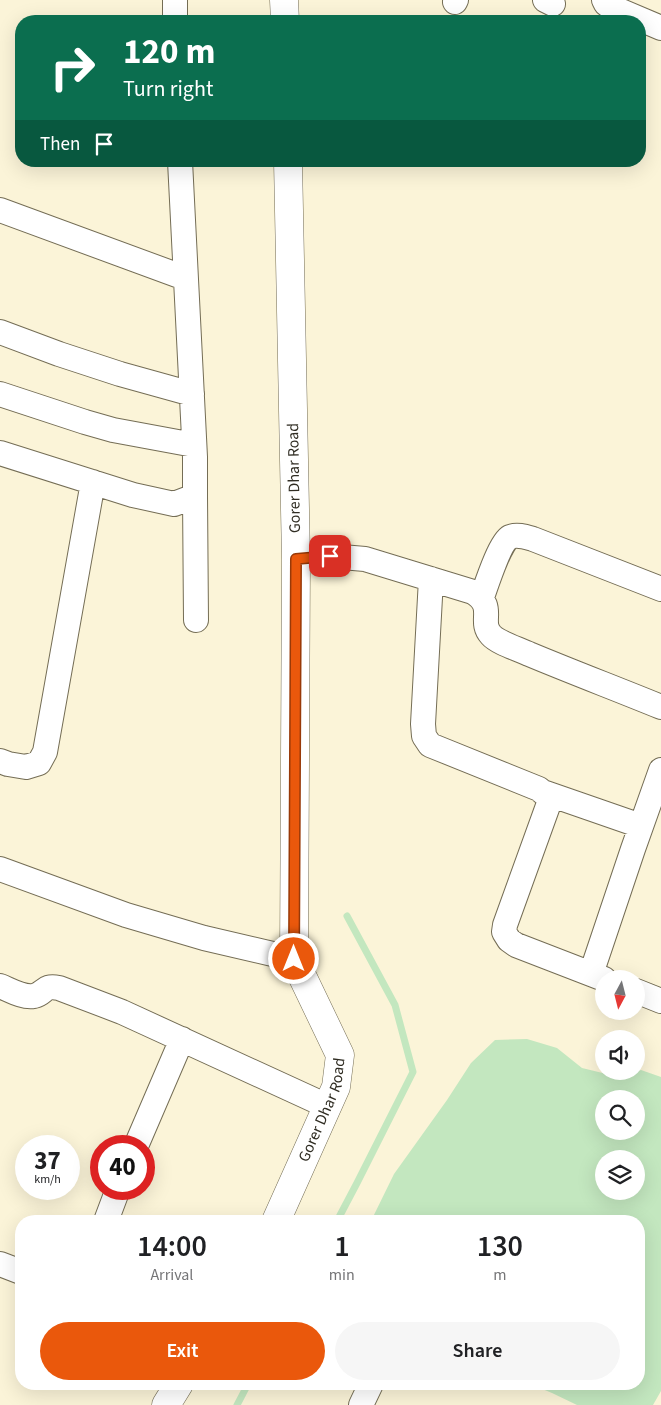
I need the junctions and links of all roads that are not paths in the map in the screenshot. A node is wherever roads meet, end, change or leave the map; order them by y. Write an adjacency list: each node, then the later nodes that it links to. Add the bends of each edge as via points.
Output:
1 (175, 0): 4 (street)
2 (284, 0): 5 (street)
3 (604, 0): 6 (street)
4 (175, 15)
5 (285, 15)
6 (630, 15)
7 (646, 22): 8 (street)
8 (661, 28)
9 (180, 167): 12 (street)
10 (288, 167): 20 (street, Gorer Dhar Road)
11 (0, 210): 12 (street)
12 (185, 278): 15 (street)
13 (0, 332): 15 (street, via 120,374)
14 (0, 394): 16 (street, via 113,430)
15 (192, 394): 16 (street)
16 (194, 445): 19 (street)
17 (0, 453): 18 (street)
18 (93, 482): 19 (street, via 174,504); 26 (street, via 44,752 39,763 26,767)
19 (195, 496): 24 (street)
20 (296, 559): 21 (street, via 330,556 365,559); 31 (street, Gorer Dhar Road)
21 (431, 579): 23 (street); 28 (street, via 424,736 430,745)
22 (661, 589): 23 (street, via 519,536 509,537 502,545)
23 (482, 597): 25 (street, via 491,636)
24 (196, 620)
25 (661, 707)
26 (0, 761)
27 (661, 770): 29 (street)
28 (543, 792): 29 (street); 33 (street, via 549,803 504,932 516,945)
29 (641, 826): 32 (street)
30 (0, 869): 31 (street, via 204,938)
31 (294, 959): 38 (street, Gorer Dhar Road, via 340,1055 336,1087)
32 (599, 970)
33 (595, 975)
34 (0, 986): 37 (street, via 32,996 44,988 59,988)
35 (645, 995): 36 (street)
36 (661, 1001)
37 (182, 1039): 38 (street); 39 (street)
38 (327, 1106): 42 (street, Gorer Dhar Road)
39 (141, 1135)
40 (114, 1200): 41 (street)
41 (108, 1215)
42 (279, 1215)
43 (0, 1264): 44 (street)
44 (15, 1270)
45 (175, 1390): 47 (street)
46 (368, 1390): 48 (street)
47 (166, 1405)
48 (361, 1405)

